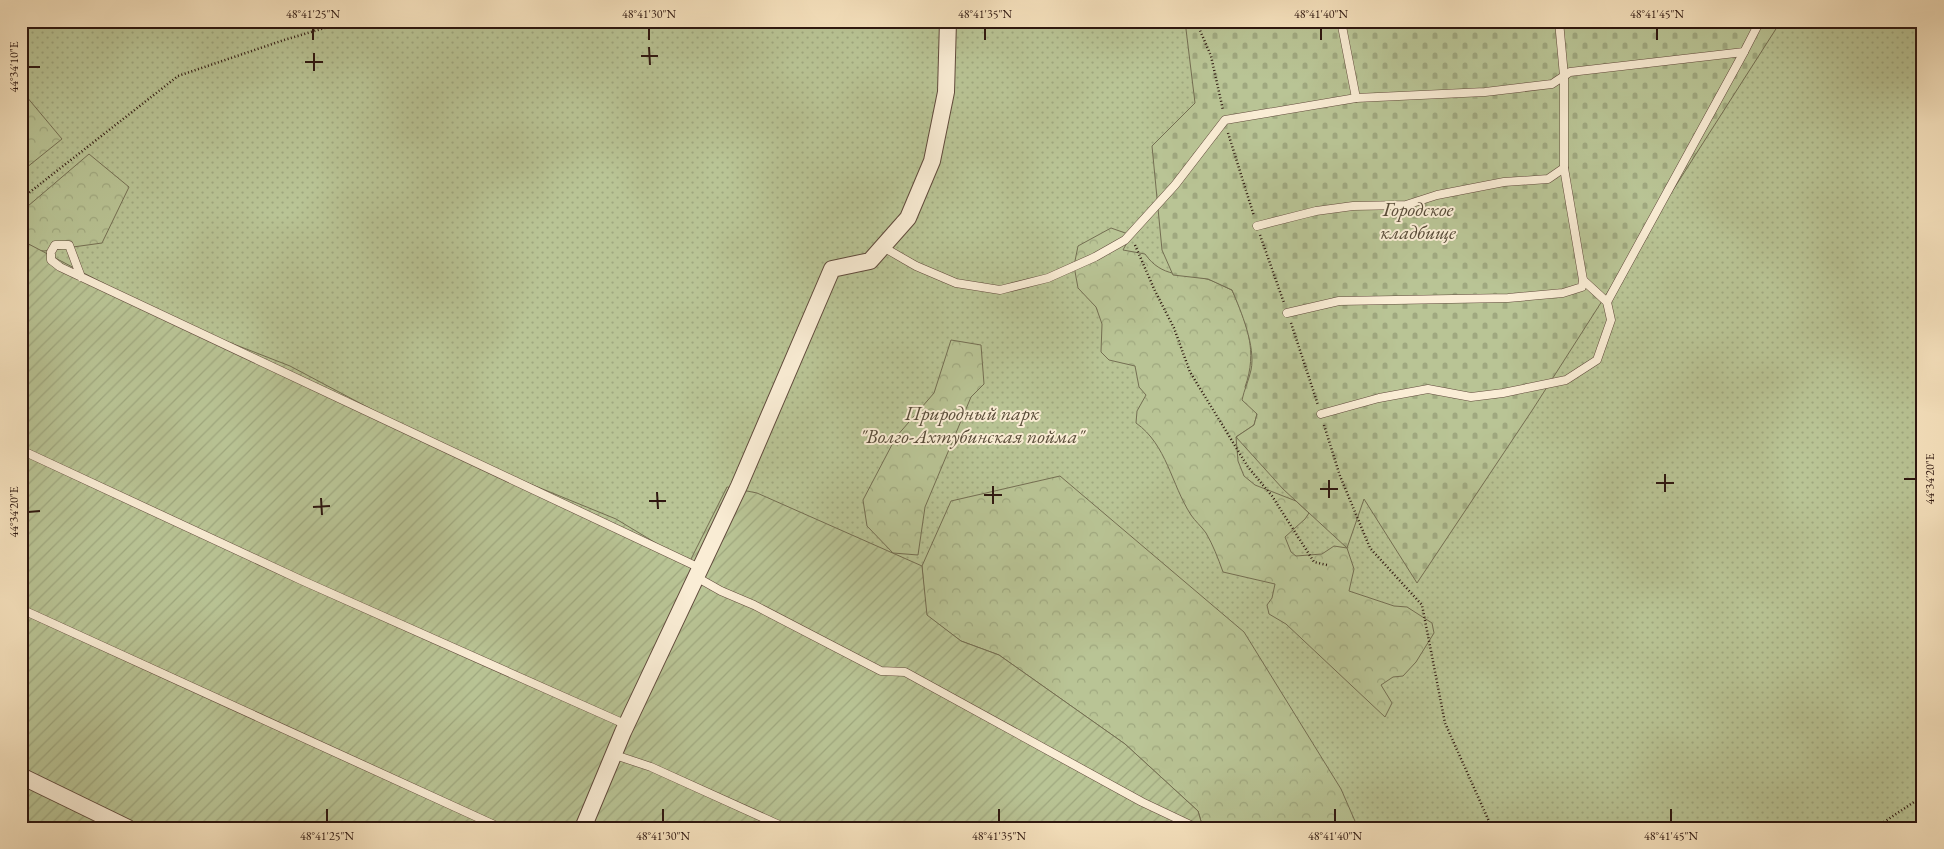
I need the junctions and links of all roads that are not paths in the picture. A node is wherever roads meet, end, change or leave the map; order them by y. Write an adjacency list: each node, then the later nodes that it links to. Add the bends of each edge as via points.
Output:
1 (948, 21): 10 (street, via 946,92 932,161 908,218)
2 (1341, 21): 7 (lane)
3 (1560, 21): 6 (lane)
4 (1760, 21): 5 (lane)
5 (1744, 52): 6 (lane, via 1570,72); 13 (lane)
6 (1564, 76): 7 (lane, via 1552,84 1484,92); 8 (lane)
7 (1356, 98): 10 (lane, via 1225,120 1199,157 1131,235 1095,257 1048,278 1000,290 956,283)
8 (1564, 168): 9 (lane, via 1548,179 1494,184 1436,195 1406,206 1316,210); 12 (lane)
9 (1257, 226)
10 (883, 247): 17 (street, via 870,261 832,269)
11 (81, 277): 11 (lane, via 52,260 51,252 55,245 69,245); 17 (lane)
12 (1583, 280): 13 (lane); 14 (lane, via 1582,287 1563,294 1339,301)
13 (1607, 302): 15 (lane, via 1611,320 1597,360 1566,380 1471,397 1428,389)
14 (1287, 313)
15 (1321, 414)
16 (21, 450): 19 (lane, via 301,580)
17 (700, 573): 19 (street); 26 (lane, via 721,591 881,672 905,672 1142,802)
18 (21, 609): 23 (lane)
19 (627, 725): 20 (street)
20 (616, 755): 24 (street); 25 (lane, via 651,767)
21 (21, 776): 22 (street)
22 (128, 828)
23 (501, 828)
24 (583, 828)
25 (786, 828)
26 (1197, 828)

